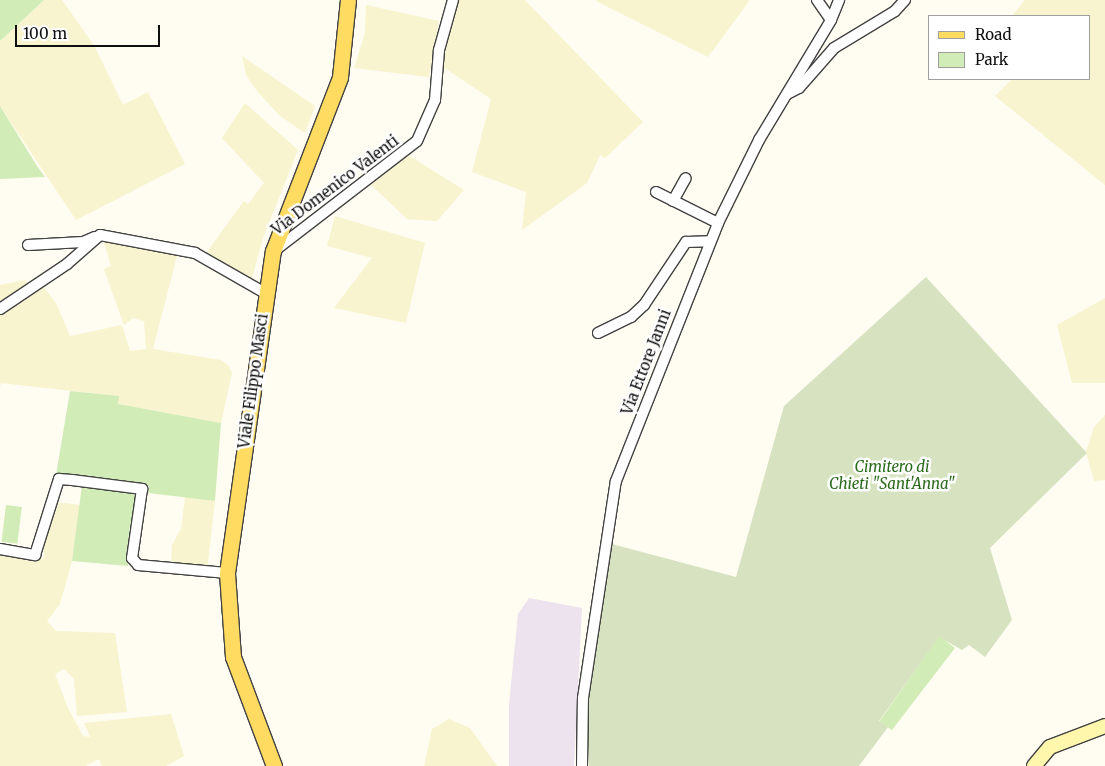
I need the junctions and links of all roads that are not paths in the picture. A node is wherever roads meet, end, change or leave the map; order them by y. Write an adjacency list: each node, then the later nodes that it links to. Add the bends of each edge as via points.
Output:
1 (348, 0): 15 (main road, Viale Filippo Masci, via 340,78)
2 (453, 0): 15 (street, Via Domenico Valenti, via 439,50 435,100 417,141)
3 (816, 0): 6 (street)
4 (838, 0): 6 (street, Via Ettore Janni)
5 (905, 0): 7 (street, via 895,11 834,48 799,88)
6 (831, 20): 7 (street, Via Ettore Janni)
7 (787, 94): 11 (street, Via Ettore Janni)
8 (686, 178): 10 (street)
9 (656, 192): 10 (street)
10 (674, 201): 11 (street)
11 (718, 223): 13 (street, Via Ettore Janni)
12 (100, 234): 14 (street, via 83,242); 16 (street, via 195,253); 17 (street, via 67,264)
13 (710, 241): 18 (street, via 686,242 644,304 631,317); 23 (street, Via Ettore Janni, via 616,481 583,698)
14 (28, 245)
15 (273, 251): 16 (main road, Viale Filippo Masci)
16 (264, 292): 20 (main road, Viale Filippo Masci)
17 (0, 309)
18 (598, 333)
19 (0, 549): 20 (street, via 35,555 59,480 72,480 142,489 132,558 138,565)
20 (227, 573): 22 (main road, Viale Filippo Masci, via 233,657)
21 (1105, 726): 24 (street, via 1050,747)
22 (274, 766)
23 (582, 766)
24 (1034, 766)

